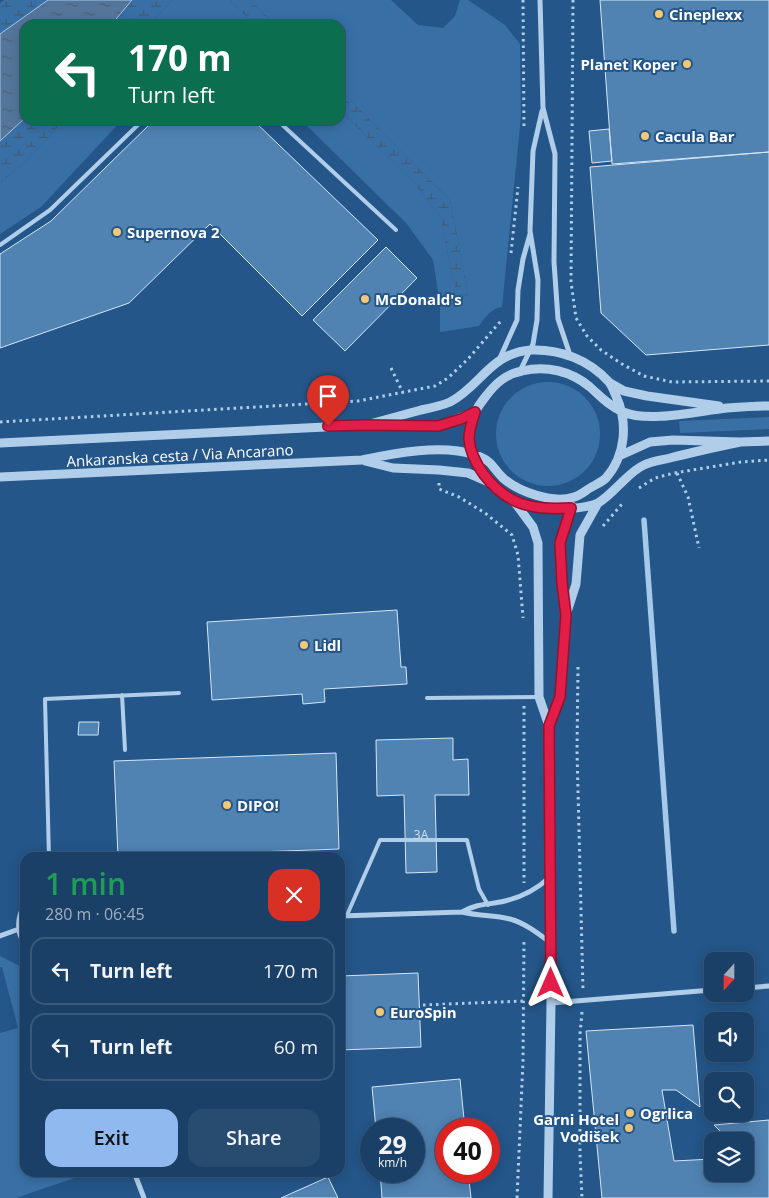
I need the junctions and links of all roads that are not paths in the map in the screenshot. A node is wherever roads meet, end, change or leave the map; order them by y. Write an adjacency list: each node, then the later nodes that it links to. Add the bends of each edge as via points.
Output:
1 (540, 0): 2 (street)
2 (542, 108): 6 (street, via 533,151); 9 (street, via 555,154 554,262 558,319)
3 (138, 125): 7 (lane, via 50,210)
4 (282, 125): 5 (lane)
5 (396, 230)
6 (530, 231): 8 (street, via 538,280 537,320); 10 (street, via 518,290 517,320)
7 (0, 245)
8 (530, 350): 9 (street); 10 (street); 11 (street)
9 (570, 354): 12 (street)
10 (499, 360): 17 (street, Ankaranska cesta / Via Ancarano, via 466,392 450,402)
11 (520, 371): 15 (street, via 544,369 563,372 578,378 603,400); 16 (street, via 496,383)
12 (610, 384): 14 (street, via 641,395); 15 (street)
13 (769, 406): 14 (street)
14 (729, 408): 15 (street, via 647,417)
15 (622, 411): 22 (street, via 624,431)
16 (475, 412): 17 (street, Ankaranska cesta / Via Ancarano, via 438,426); 21 (street, via 470,431)
17 (366, 425): 20 (street, Ankaranska cesta / Via Ancarano)
18 (769, 441): 19 (street)
19 (740, 442): 22 (street, via 650,442); 28 (street, via 645,464)
20 (2, 443)
21 (472, 454): 23 (street, Ankaranska cesta / Via Ancarano, via 439,450 401,452); 25 (street); 26 (street, via 488,460 504,478 527,493 559,499)
22 (619, 456): 26 (street, via 606,478)
23 (362, 460): 24 (street, Ankaranska cesta / Via Ancarano); 25 (street, Ankaranska cesta / Via Ancarano, via 393,468 468,473)
24 (0, 476)
25 (492, 484): 27 (street)
26 (574, 498): 29 (street)
27 (513, 500): 29 (street, via 551,509); 33 (street, via 533,527 538,543)
28 (598, 503): 29 (street); 30 (street, via 580,534 576,584)
29 (571, 508): 30 (street, via 559,555)
30 (566, 615): 35 (street, via 560,697)
31 (179, 693): 32 (lane)
32 (122, 695): 36 (lane); 37 (lane, via 45,699)
33 (540, 697): 34 (lane); 35 (street)
34 (427, 698)
35 (549, 726): 38 (street)
36 (125, 750)
37 (49, 852)
38 (550, 877): 39 (street, via 524,895); 45 (street)
39 (488, 905): 40 (street, via 474,905); 41 (lane, via 479,889 467,840 380,840)
40 (462, 912): 41 (street); 45 (street, via 511,919)
41 (347, 915)
42 (20, 916): 43 (street)
43 (19, 929): 44 (street)
44 (0, 936)
45 (551, 943): 49 (street)
46 (769, 986): 47 (street)
47 (754, 987)
48 (704, 991): 49 (street)
49 (551, 1003): 52 (street)
50 (136, 1177): 51 (street)
51 (144, 1198)
52 (548, 1198)

